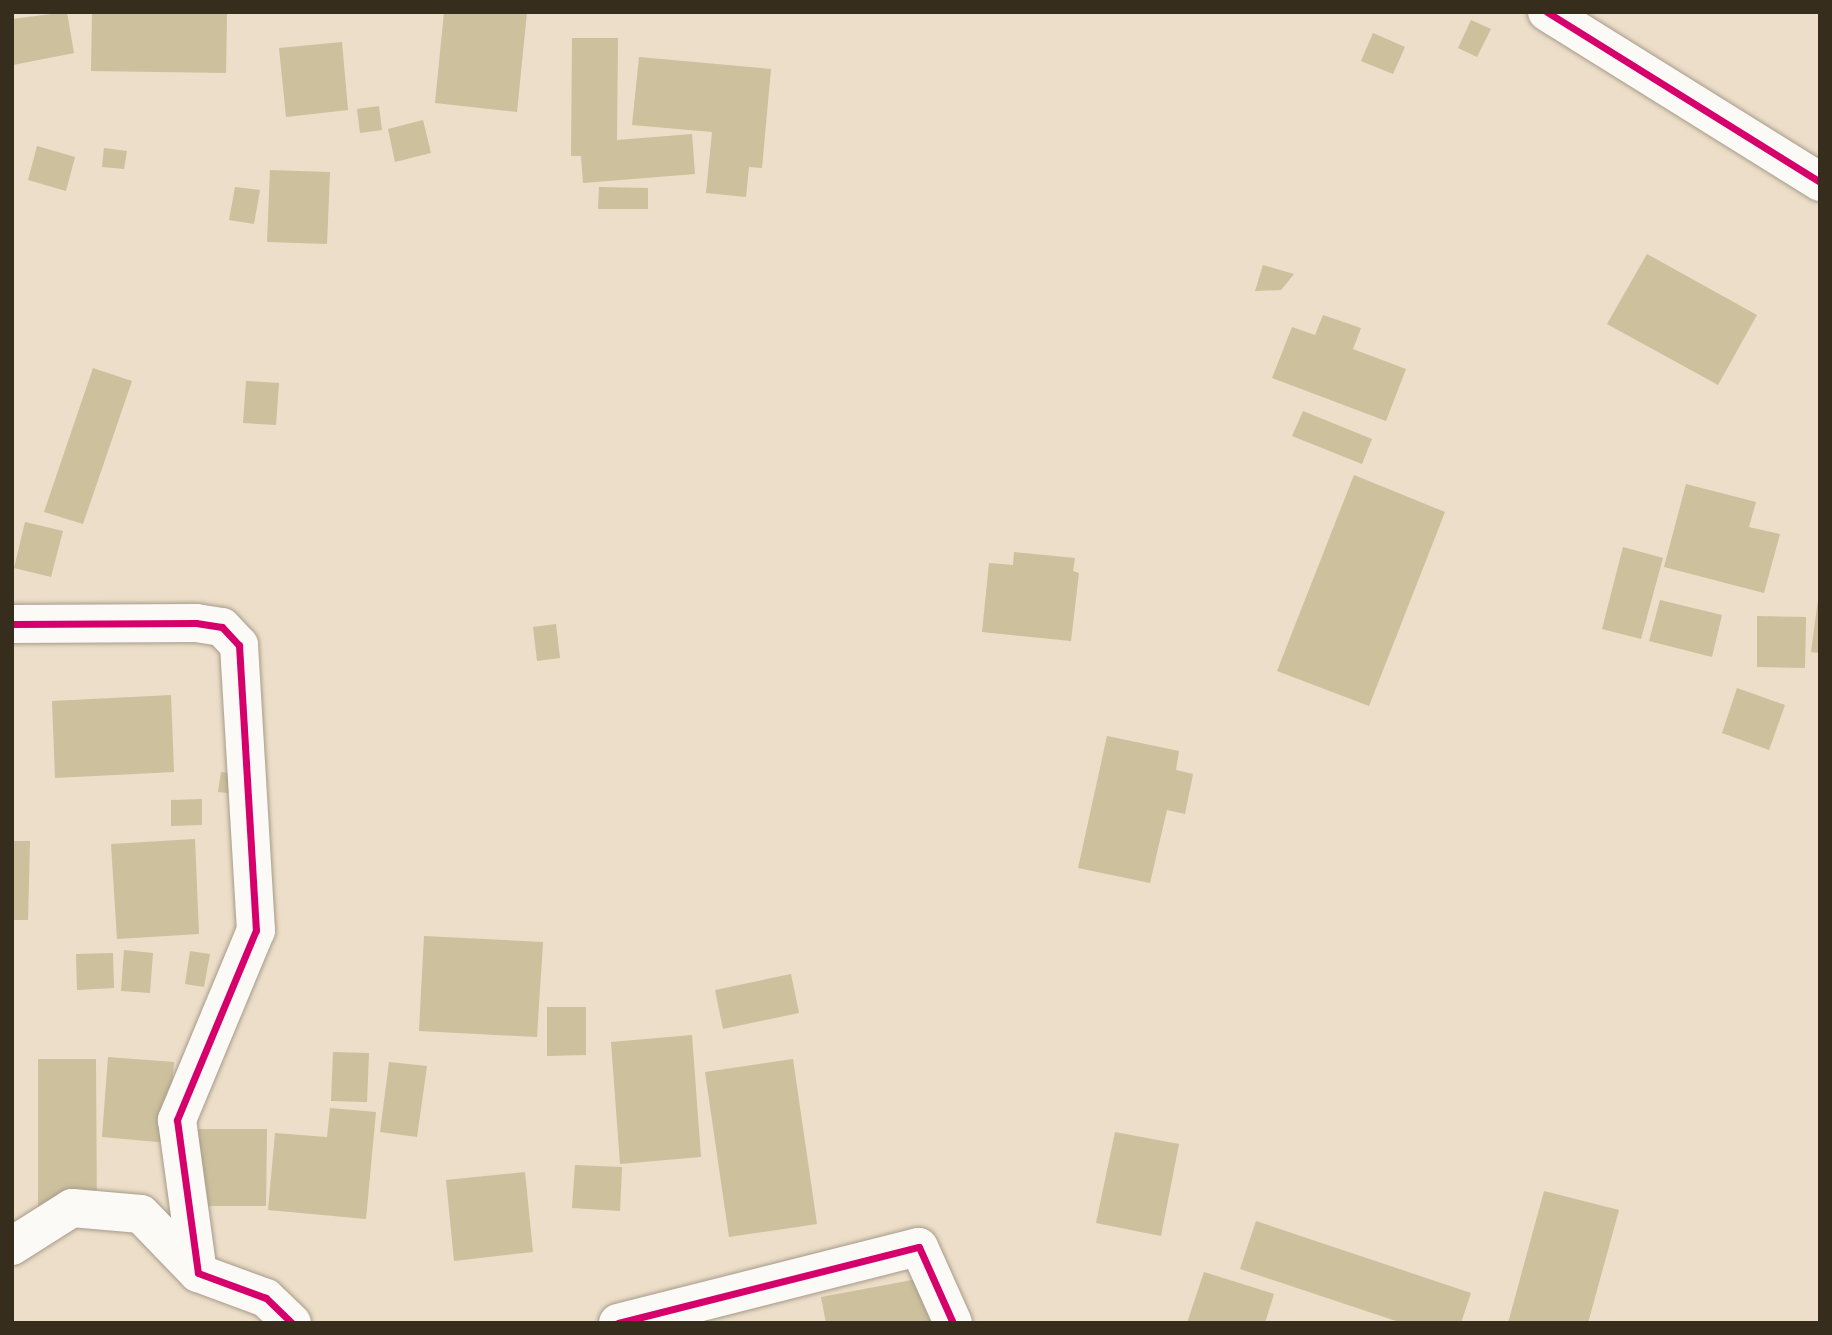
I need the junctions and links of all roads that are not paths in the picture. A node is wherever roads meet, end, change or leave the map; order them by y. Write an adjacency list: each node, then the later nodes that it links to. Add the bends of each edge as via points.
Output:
1 (1547, 12): 2 (street)
2 (1820, 182)
3 (12, 624): 5 (street, via 196,623 222,627 239,645 256,930 177,1120)
4 (12, 1246): 5 (street, via 72,1208 141,1214)
5 (198, 1273): 6 (street, via 266,1298)
6 (292, 1323)
7 (618, 1323): 8 (street, via 919,1247)
8 (953, 1323)

